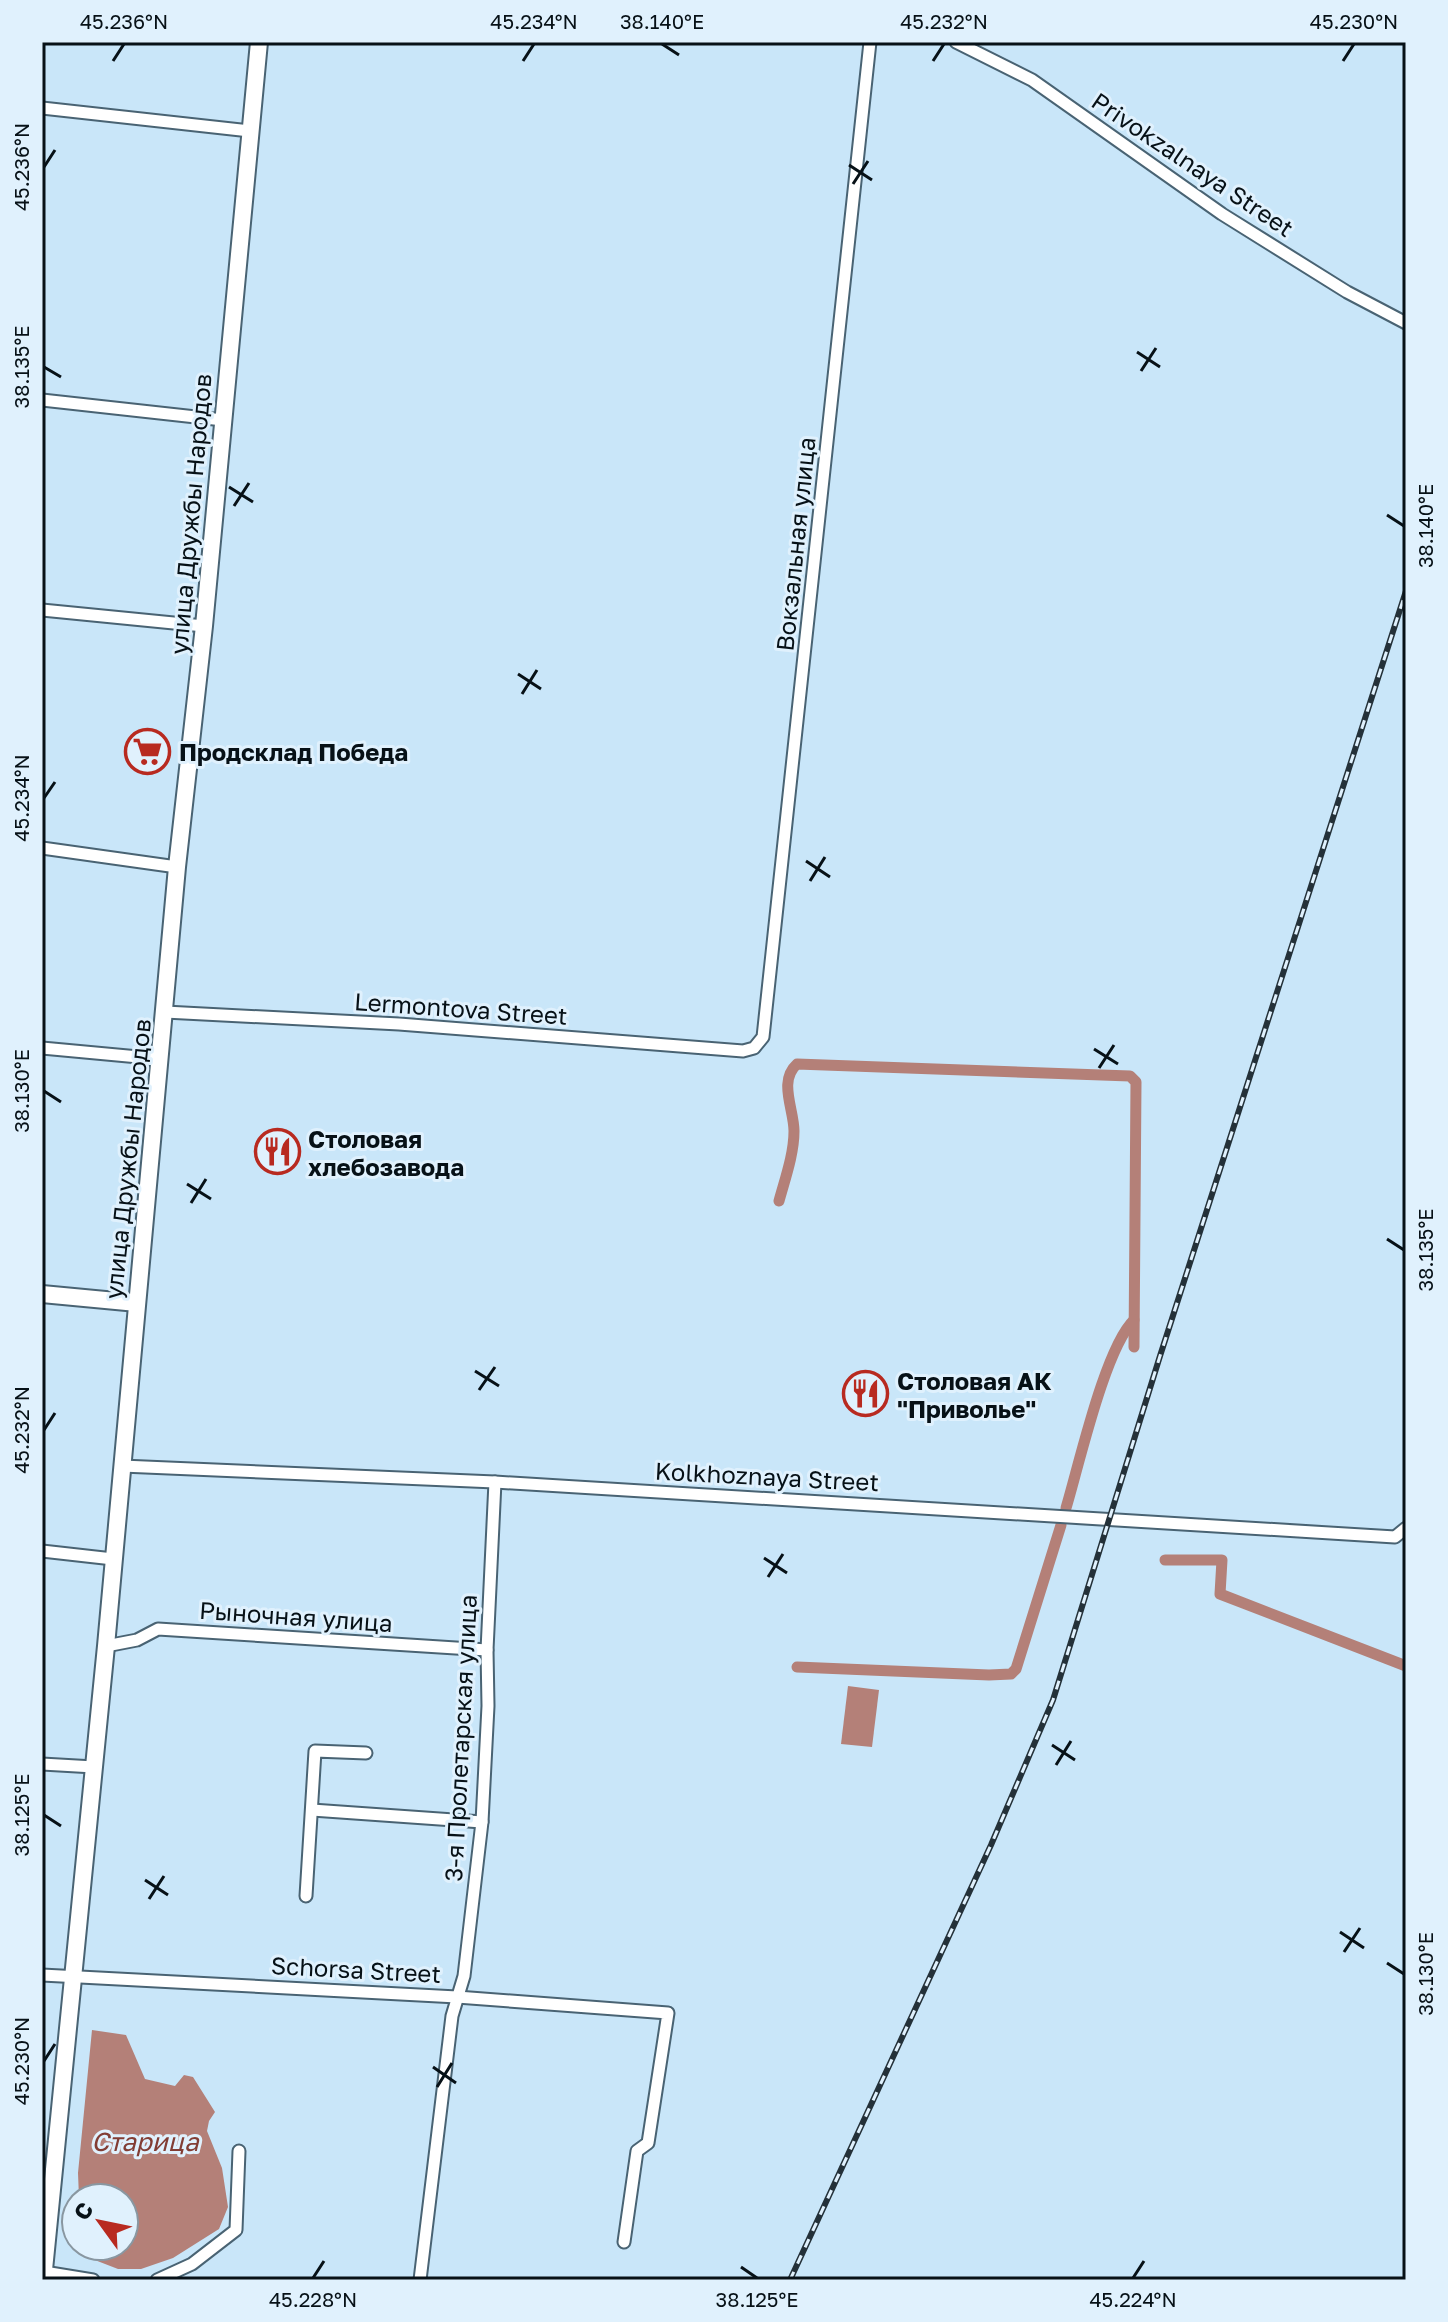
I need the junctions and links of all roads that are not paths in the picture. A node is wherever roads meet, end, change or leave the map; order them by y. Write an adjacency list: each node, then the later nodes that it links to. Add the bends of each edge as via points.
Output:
1 (259, 42): 5 (street, улица Дружбы Народов)
2 (870, 42): 15 (street, Вокзальная улица, via 770,988 763,1037)
3 (956, 42): 6 (street, Privokzalnaya Street, via 1032,80 1222,214)
4 (42, 108): 5 (street)
5 (250, 131): 8 (street, улица Дружбы Народов)
6 (1406, 323)
7 (42, 400): 8 (street)
8 (223, 420): 10 (street, улица Дружбы Народов)
9 (42, 610): 10 (street)
10 (204, 626): 12 (street, улица Дружбы Народов)
11 (42, 848): 12 (street)
12 (177, 867): 13 (street, улица Дружбы Народов)
13 (165, 1012): 15 (street, Lermontova Street); 16 (street, улица Дружбы Народов)
14 (42, 1048): 16 (street)
15 (754, 1048)
16 (160, 1059): 17 (street, улица Дружбы Народов)
17 (140, 1267): 19 (street, via 128,1291); 20 (street, улица Дружбы Народов)
18 (42, 1294): 19 (street)
19 (106, 1301): 20 (street); 21 (street, via 126,1311)
20 (137, 1303): 21 (street, улица Дружбы Народов)
21 (134, 1328): 22 (street, улица Дружбы Народов)
22 (122, 1466): 23 (street, Kolkhoznaya Street); 26 (street, улица Дружбы Народов)
23 (495, 1482): 24 (street, Kolkhoznaya Street, via 1395,1537); 28 (street, 3-я Пролетарская улица)
24 (1406, 1528)
25 (42, 1551): 26 (street)
26 (113, 1559): 27 (street, улица Дружбы Народов)
27 (106, 1646): 28 (street, Рыночная улица, via 158,1629); 31 (street, улица Дружбы Народов)
28 (487, 1650): 33 (street, 3-я Пролетарская улица)
29 (366, 1753): 32 (street, via 315,1751)
30 (42, 1764): 31 (street)
31 (94, 1767): 36 (street, улица Дружбы Народов)
32 (312, 1810): 33 (street); 34 (street)
33 (482, 1822): 37 (street, 3-я Пролетарская улица)
34 (306, 1896)
35 (42, 1975): 36 (street, Schorsa Street)
36 (73, 1975): 37 (street, Schorsa Street); 39 (street, улица Дружбы Народов)
37 (457, 1997): 40 (street, Schorsa Street, via 668,2013 648,2143 637,2151); 44 (street, 3-я Пролетарская улица)
38 (239, 2151): 43 (street, via 236,2230 192,2264)
39 (46, 2198): 41 (street, улица Дружбы Народов)
40 (624, 2242)
41 (43, 2276): 42 (street)
42 (93, 2280)
43 (157, 2280)
44 (420, 2280)

